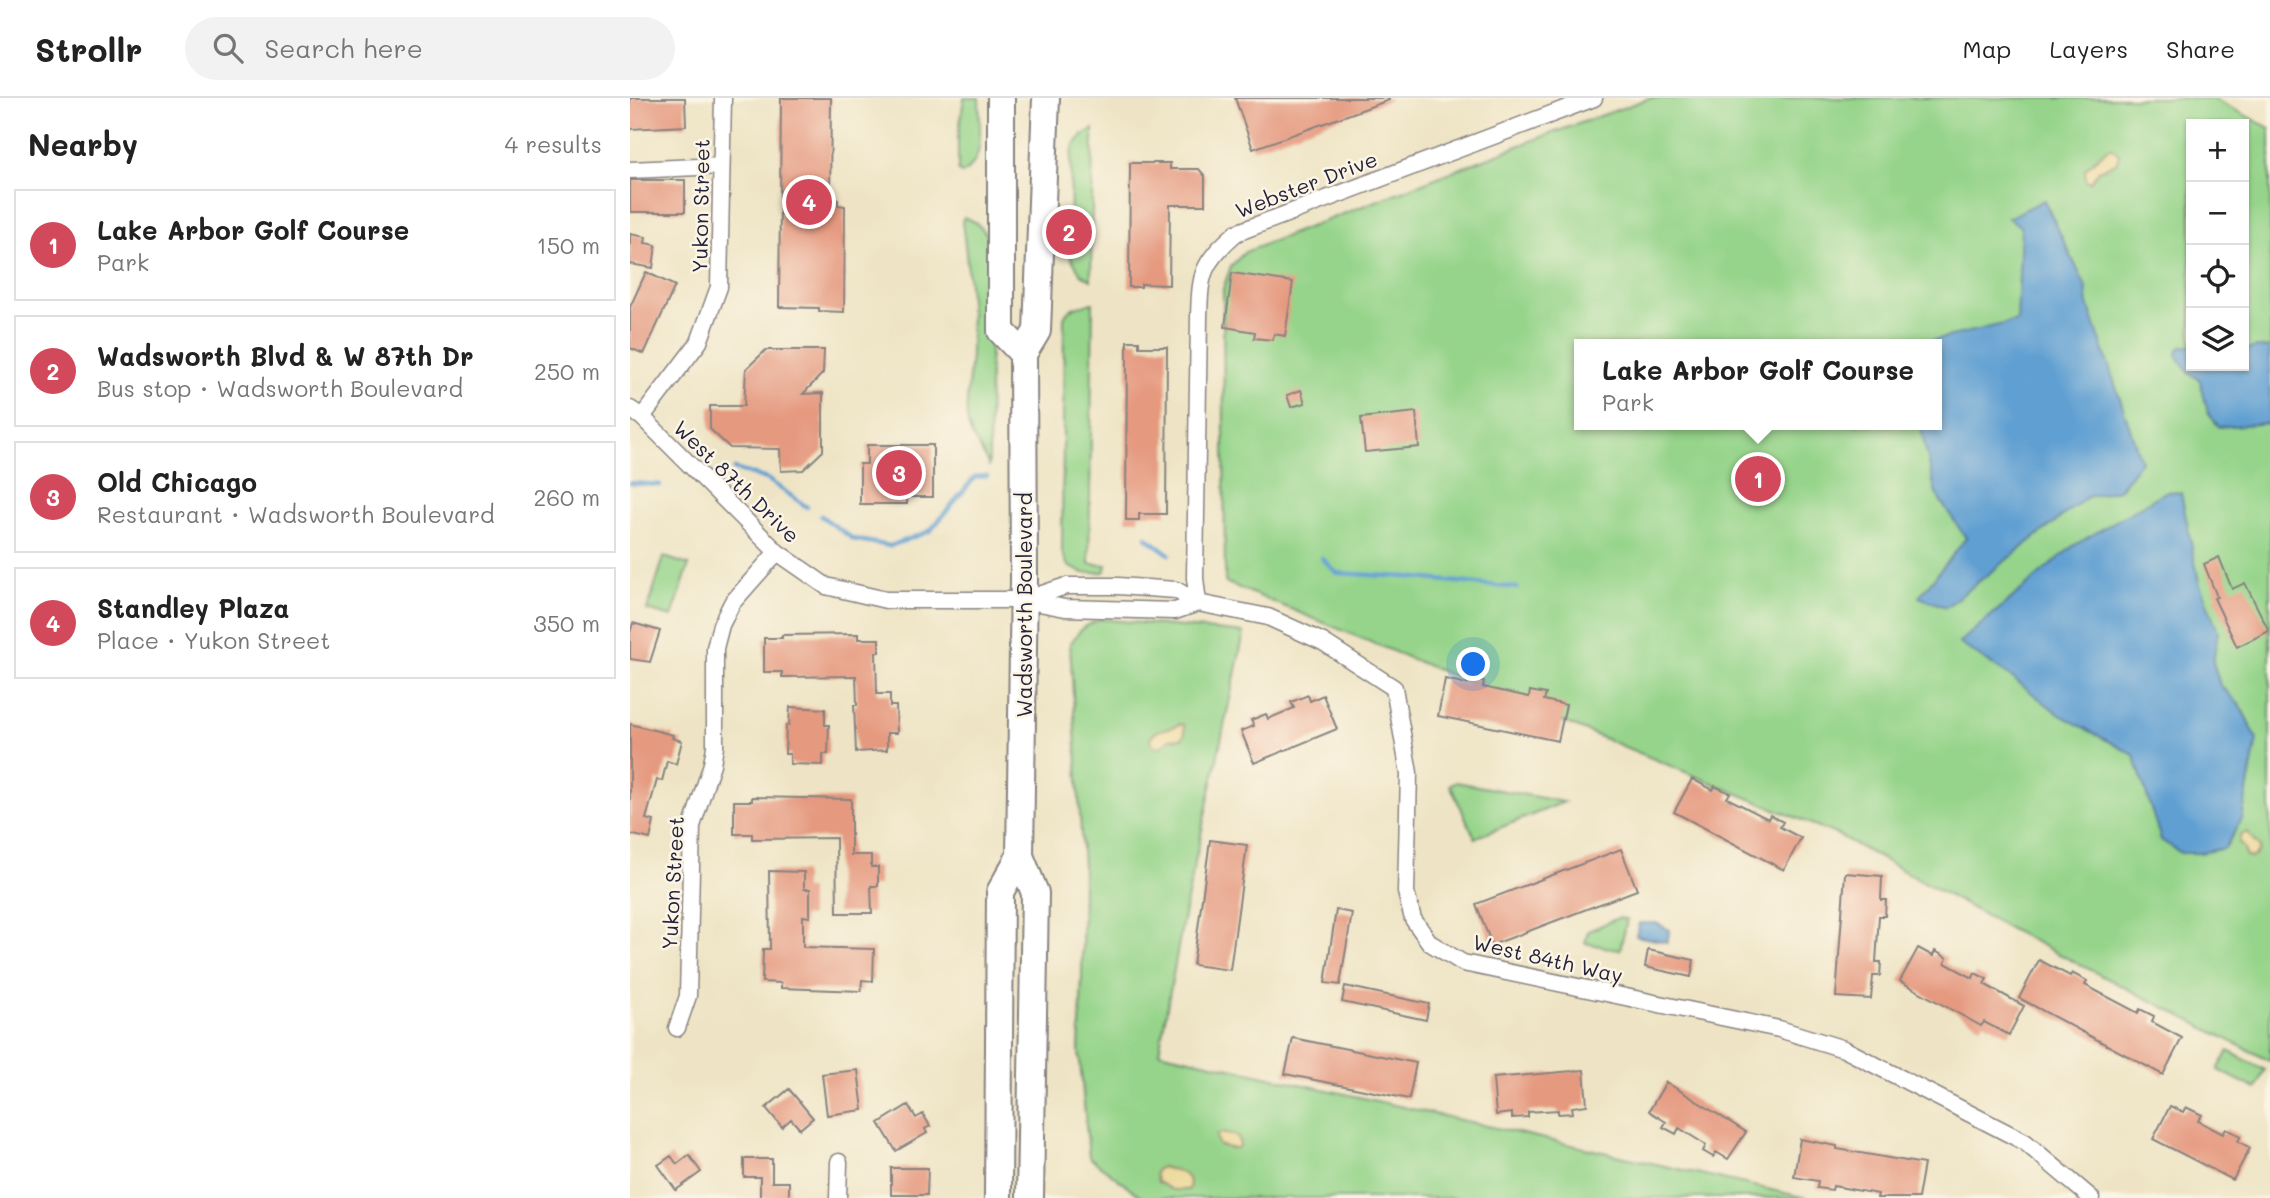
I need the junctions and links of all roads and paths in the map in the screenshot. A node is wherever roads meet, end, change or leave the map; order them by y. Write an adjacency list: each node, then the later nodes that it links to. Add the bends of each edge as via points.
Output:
1 (723, 98): 5 (street, Yukon Street)
2 (1001, 98): 7 (main road, via 1001,331)
3 (1046, 98): 7 (main road, Wadsworth Boulevard, via 1037,331)
4 (1594, 98): 11 (street, Webster Drive, via 1247,228 1206,263 1199,295)
5 (721, 166): 6 (street); 8 (street, Yukon Street, via 719,287 699,342)
6 (630, 170)
7 (1023, 354): 10 (main road, Wadsworth Boulevard)
8 (636, 413): 9 (street, West 87th Drive)
9 (777, 552): 10 (street, West 87th Drive, via 826,586 886,600); 13 (street, Yukon Street, via 732,603 715,648 715,747 692,826 688,996)
10 (1024, 600): 11 (street, West 84th Way, via 1065,608 1175,611); 11 (street, West 84th Way, via 1066,586 1118,586 1175,590); 12 (main road, Wadsworth Boulevard)
11 (1198, 603): 18 (street, West 84th Way, via 1268,617 1323,642 1394,688 1409,772 1406,892 1413,919 1430,943 1464,962 1779,1029 1844,1049 2025,1142)
12 (1020, 856): 16 (main road, Wadsworth Boulevard, via 1000,892); 17 (main road, Wadsworth Boulevard, via 1035,892)
13 (677, 1028)
14 (839, 1162): 15 (street)
15 (838, 1198)
16 (998, 1198)
17 (1031, 1198)
18 (2091, 1198)

